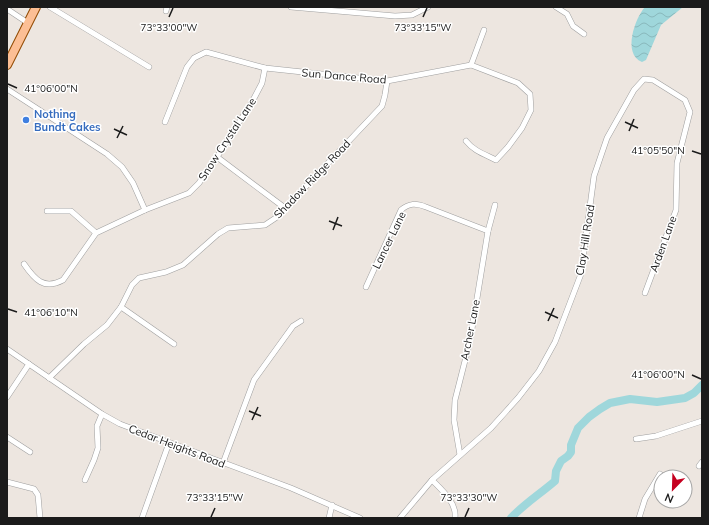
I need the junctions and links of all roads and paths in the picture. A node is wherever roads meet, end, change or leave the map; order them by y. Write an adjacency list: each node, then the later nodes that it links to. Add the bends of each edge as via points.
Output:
1 (36, 7): 8 (main road)
2 (50, 7): 13 (street)
3 (291, 7): 6 (street, via 395,16 412,15)
4 (428, 7): 6 (street)
5 (556, 7): 10 (street, via 567,14 573,26)
6 (422, 8)
7 (7, 9): 8 (street)
8 (28, 23): 11 (main road)
9 (484, 30): 12 (street)
10 (584, 34)
11 (7, 64)
12 (471, 65): 16 (street, Sun Dance Road); 19 (street, via 518,83 530,94 531,110 522,128 496,160 478,152)
13 (149, 67)
14 (265, 68): 16 (street, Sun Dance Road); 18 (street, Sun Dance Road, via 206,52 194,58 187,67); 20 (street, Snow Crystal Lane, via 262,83 252,102)
15 (644, 79): 29 (street, Arden Lane, via 653,80 685,100 690,112 677,163 676,210); 43 (street, Clay Hill Road, via 634,90 607,138 599,160 594,176 581,274 555,342 539,371 518,398 491,428)
16 (386, 81): 22 (street, Shadow Ridge Road, via 382,106)
17 (7, 89): 23 (street, via 108,154 122,167 133,183)
18 (165, 122)
19 (466, 141)
20 (218, 157): 22 (street); 23 (street, Snow Crystal Lane, via 189,193)
21 (495, 205): 25 (street, Archer Lane)
22 (285, 208): 30 (street, Shadow Ridge Road, via 265,225 228,228 183,265 139,278 132,285)
23 (144, 210): 26 (street, Snow Crystal Lane)
24 (47, 211): 26 (street, via 71,211)
25 (488, 231): 28 (street, Lancer Lane, via 426,207 410,204 401,210); 43 (street, Archer Lane, via 470,341 455,400 454,420)
26 (96, 233): 27 (street, Snow Crystal Lane, via 63,280 54,284 45,284 32,276)
27 (24, 264)
28 (366, 287)
29 (645, 293)
30 (121, 307): 32 (street); 35 (street, Shadow Ridge Road, via 106,325)
31 (301, 321): 44 (street, via 293,326 254,380)
32 (174, 344)
33 (7, 349): 34 (street, Cedar Heights Road)
34 (29, 364): 35 (street, Cedar Heights Road); 36 (street)
35 (50, 378): 37 (street, Cedar Heights Road)
36 (7, 397)
37 (102, 414): 41 (street, Cedar Heights Road, via 120,424); 45 (street, via 97,426 98,448)
38 (702, 421): 40 (street, via 664,434)
39 (7, 437): 42 (street)
40 (636, 439)
41 (169, 443): 44 (street, Cedar Heights Road); 51 (street)
42 (30, 452)
43 (460, 455): 46 (street, Clay Hill Road)
44 (223, 463): 49 (street, Cedar Heights Road)
45 (85, 480)
46 (432, 480): 54 (street, Clay Hill Road); 55 (street, via 449,498)
47 (7, 482): 50 (street, via 34,489 38,495)
48 (653, 485): 56 (street, via 644,499)
49 (332, 505): 52 (street); 53 (street, Cedar Heights Road)
50 (40, 518)
51 (143, 518)
52 (329, 518)
53 (360, 518)
54 (400, 518)
55 (455, 518)
56 (639, 518)

